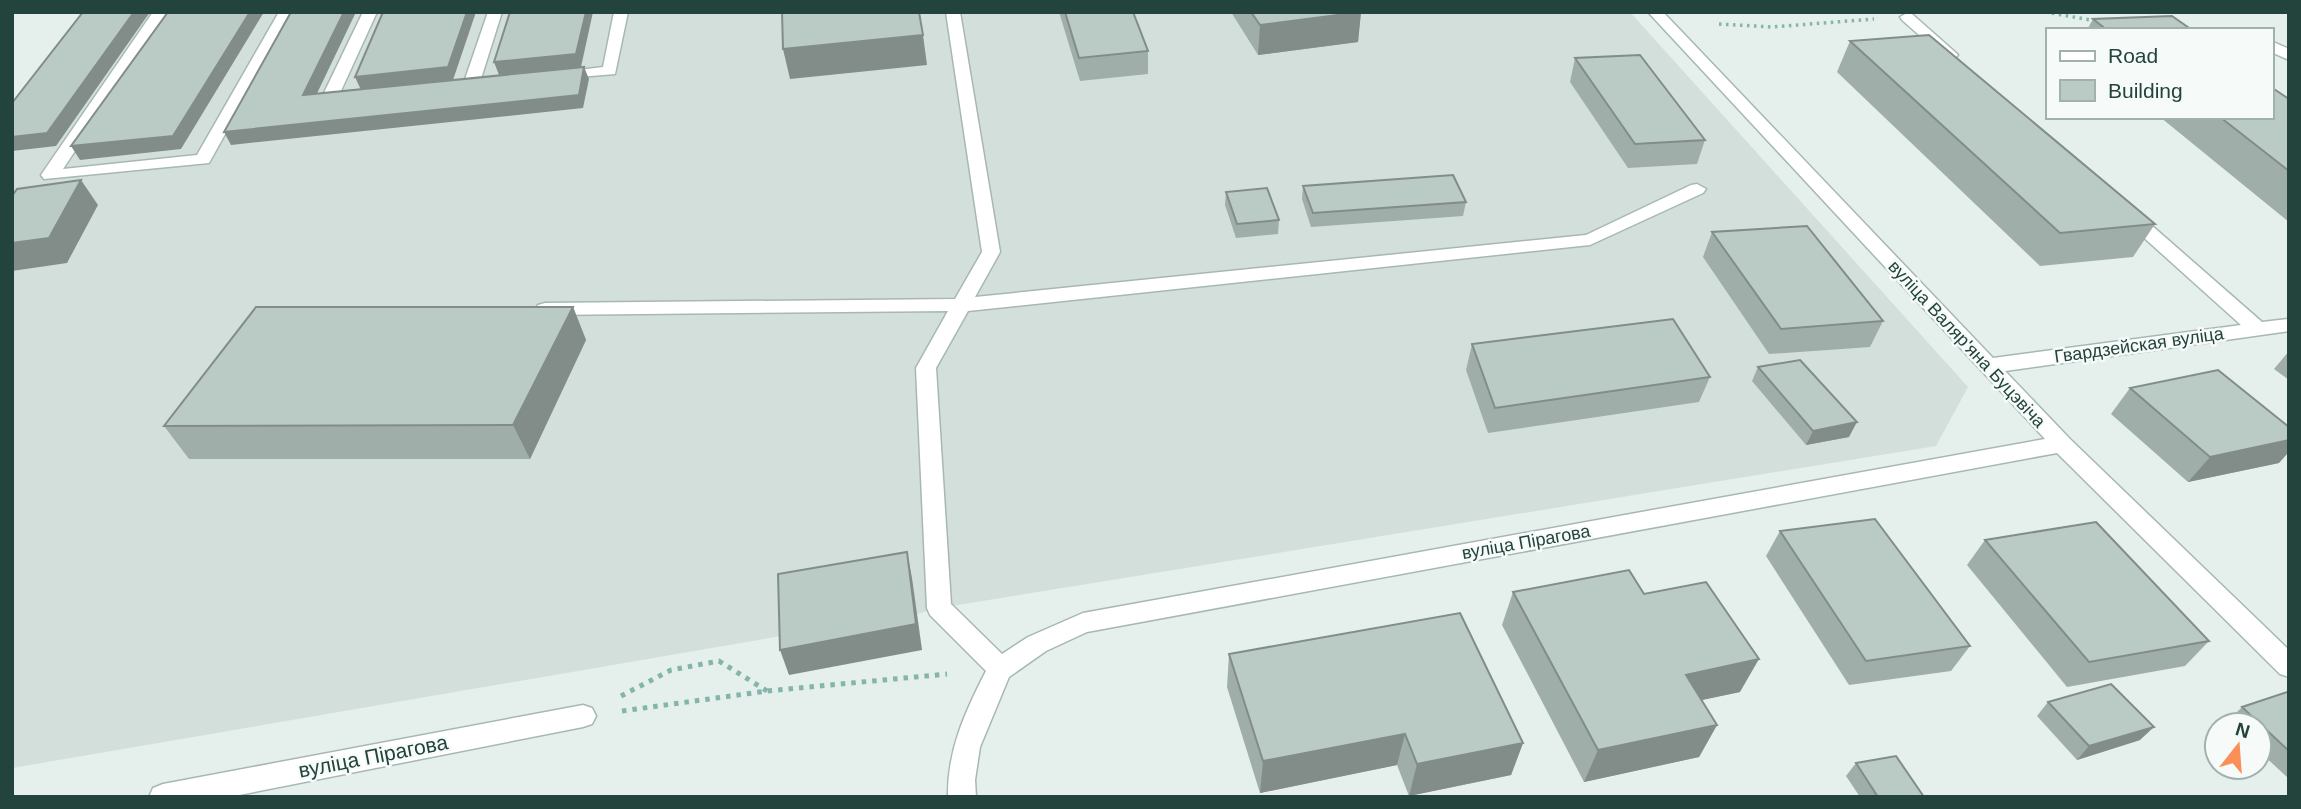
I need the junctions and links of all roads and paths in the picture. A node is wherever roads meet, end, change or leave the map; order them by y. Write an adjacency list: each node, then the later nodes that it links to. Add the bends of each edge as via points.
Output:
1 (160, 12): 2 (street, via 50,176 203,159)
2 (286, 12)
3 (370, 12): 16 (street, via 329,99)
4 (495, 12): 15 (street)
5 (621, 12): 14 (street, via 610,71)
6 (953, 12): 19 (street, via 991,252)
7 (2045, 12): 10 (path)
8 (1658, 16): 9 (path, via 1772,27); 23 (street, вуліца Валяр'яна Буцэвіча)
9 (1907, 17): 13 (street)
10 (2096, 21)
11 (2273, 46): 12 (street)
12 (2289, 56)
13 (1959, 62)
14 (547, 77)
15 (471, 85)
16 (368, 95)
17 (1697, 189): 19 (street, via 1590,240)
18 (2113, 200): 22 (street)
19 (961, 305): 20 (street); 26 (street, via 926,368 939,608)
20 (531, 310)
21 (2289, 325): 22 (street, Гвардзейская вуліца)
22 (2258, 329): 23 (street, Гвардзейская вуліца)
23 (1988, 366): 24 (street, вуліца Валяр'яна Буцэвіча)
24 (2062, 444): 25 (street, вуліца Валяр'яна Буцэвіча); 26 (street, вуліца Пірагова, via 1083,623 1037,644)
25 (2289, 666)
26 (999, 669): 27 (path); 30 (street, via 974,722 960,778)
27 (768, 691): 28 (path); 28 (path, via 719,661 671,670)
28 (583, 716): 29 (street, вуліца Пірагова)
29 (163, 797)
30 (962, 797)

